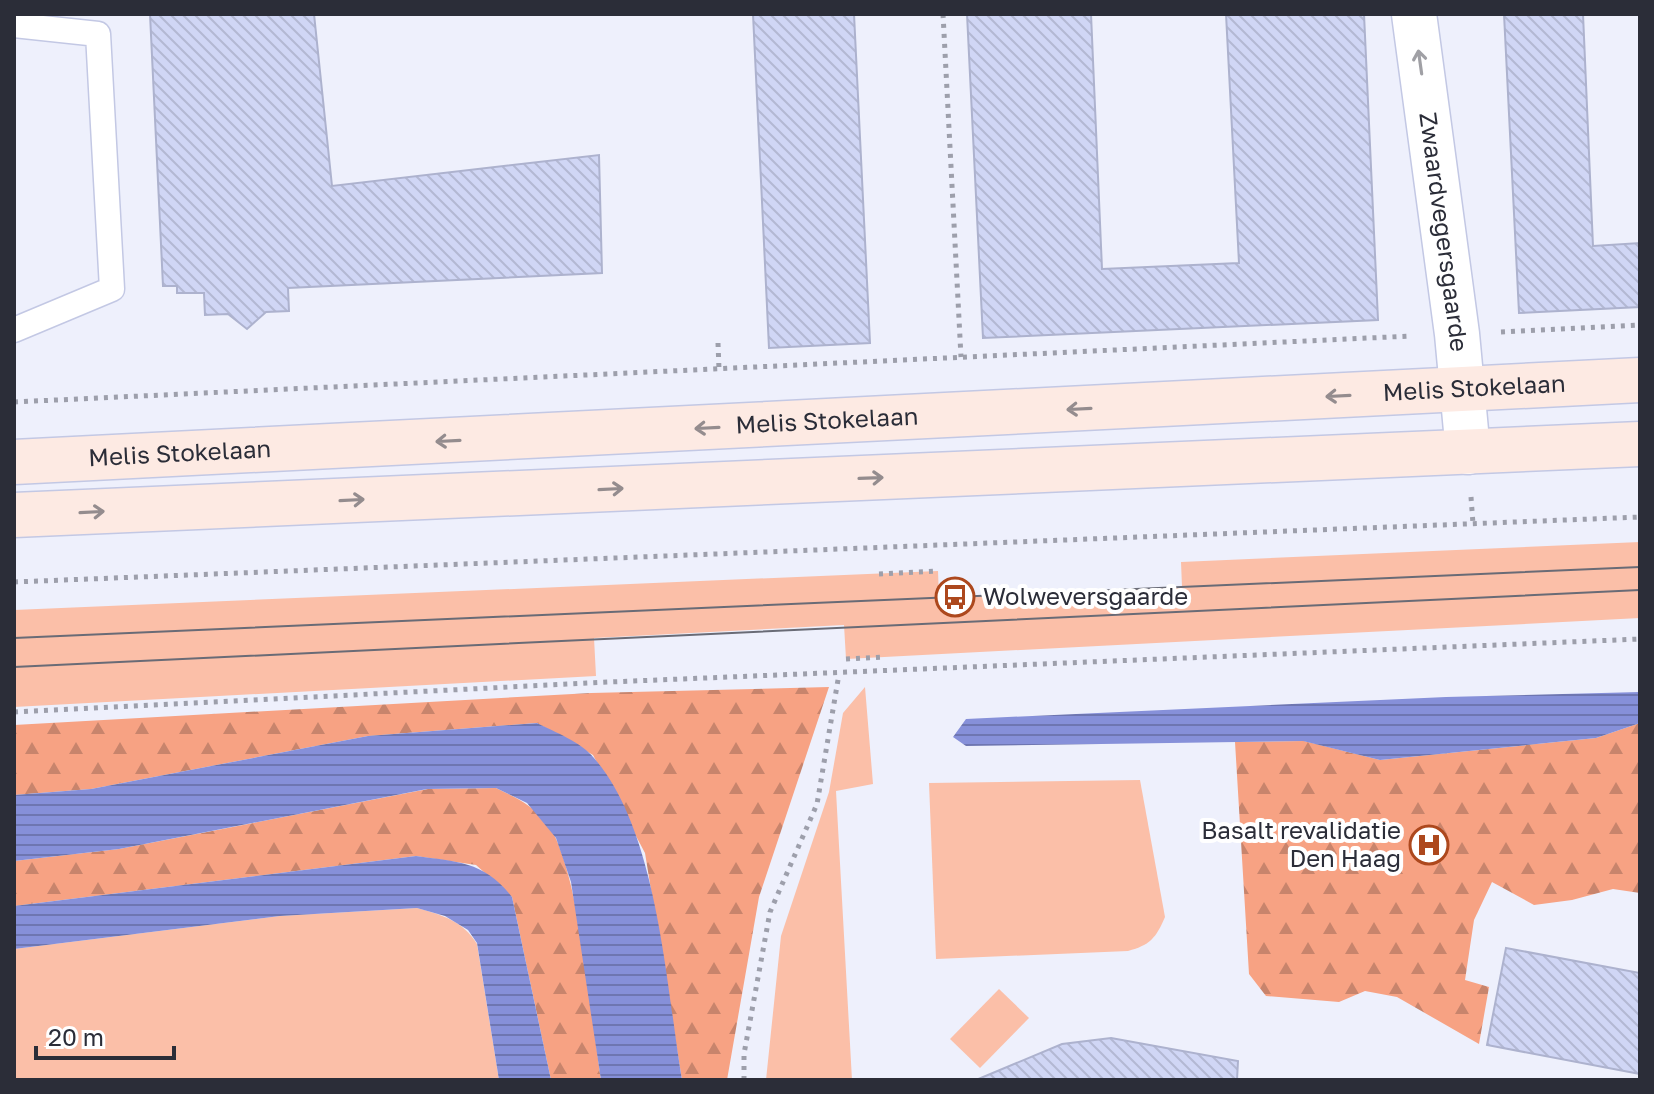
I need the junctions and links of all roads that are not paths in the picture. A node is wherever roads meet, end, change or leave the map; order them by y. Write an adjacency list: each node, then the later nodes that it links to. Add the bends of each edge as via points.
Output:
1 (1414, 14): 5 (street, Zwaardvegersgaarde, one-way to 1)
2 (14, 25): 3 (lane, via 98,34 112,289)
3 (14, 330)
4 (1640, 380): 5 (street, Melis Stokelaan)
5 (1463, 390): 7 (street, Zwaardvegersgaarde); 8 (street, Melis Stokelaan, one-way to 8)
6 (1640, 444): 7 (street)
7 (1468, 452): 9 (street, one-way to 7)
8 (14, 462)
9 (14, 515)

